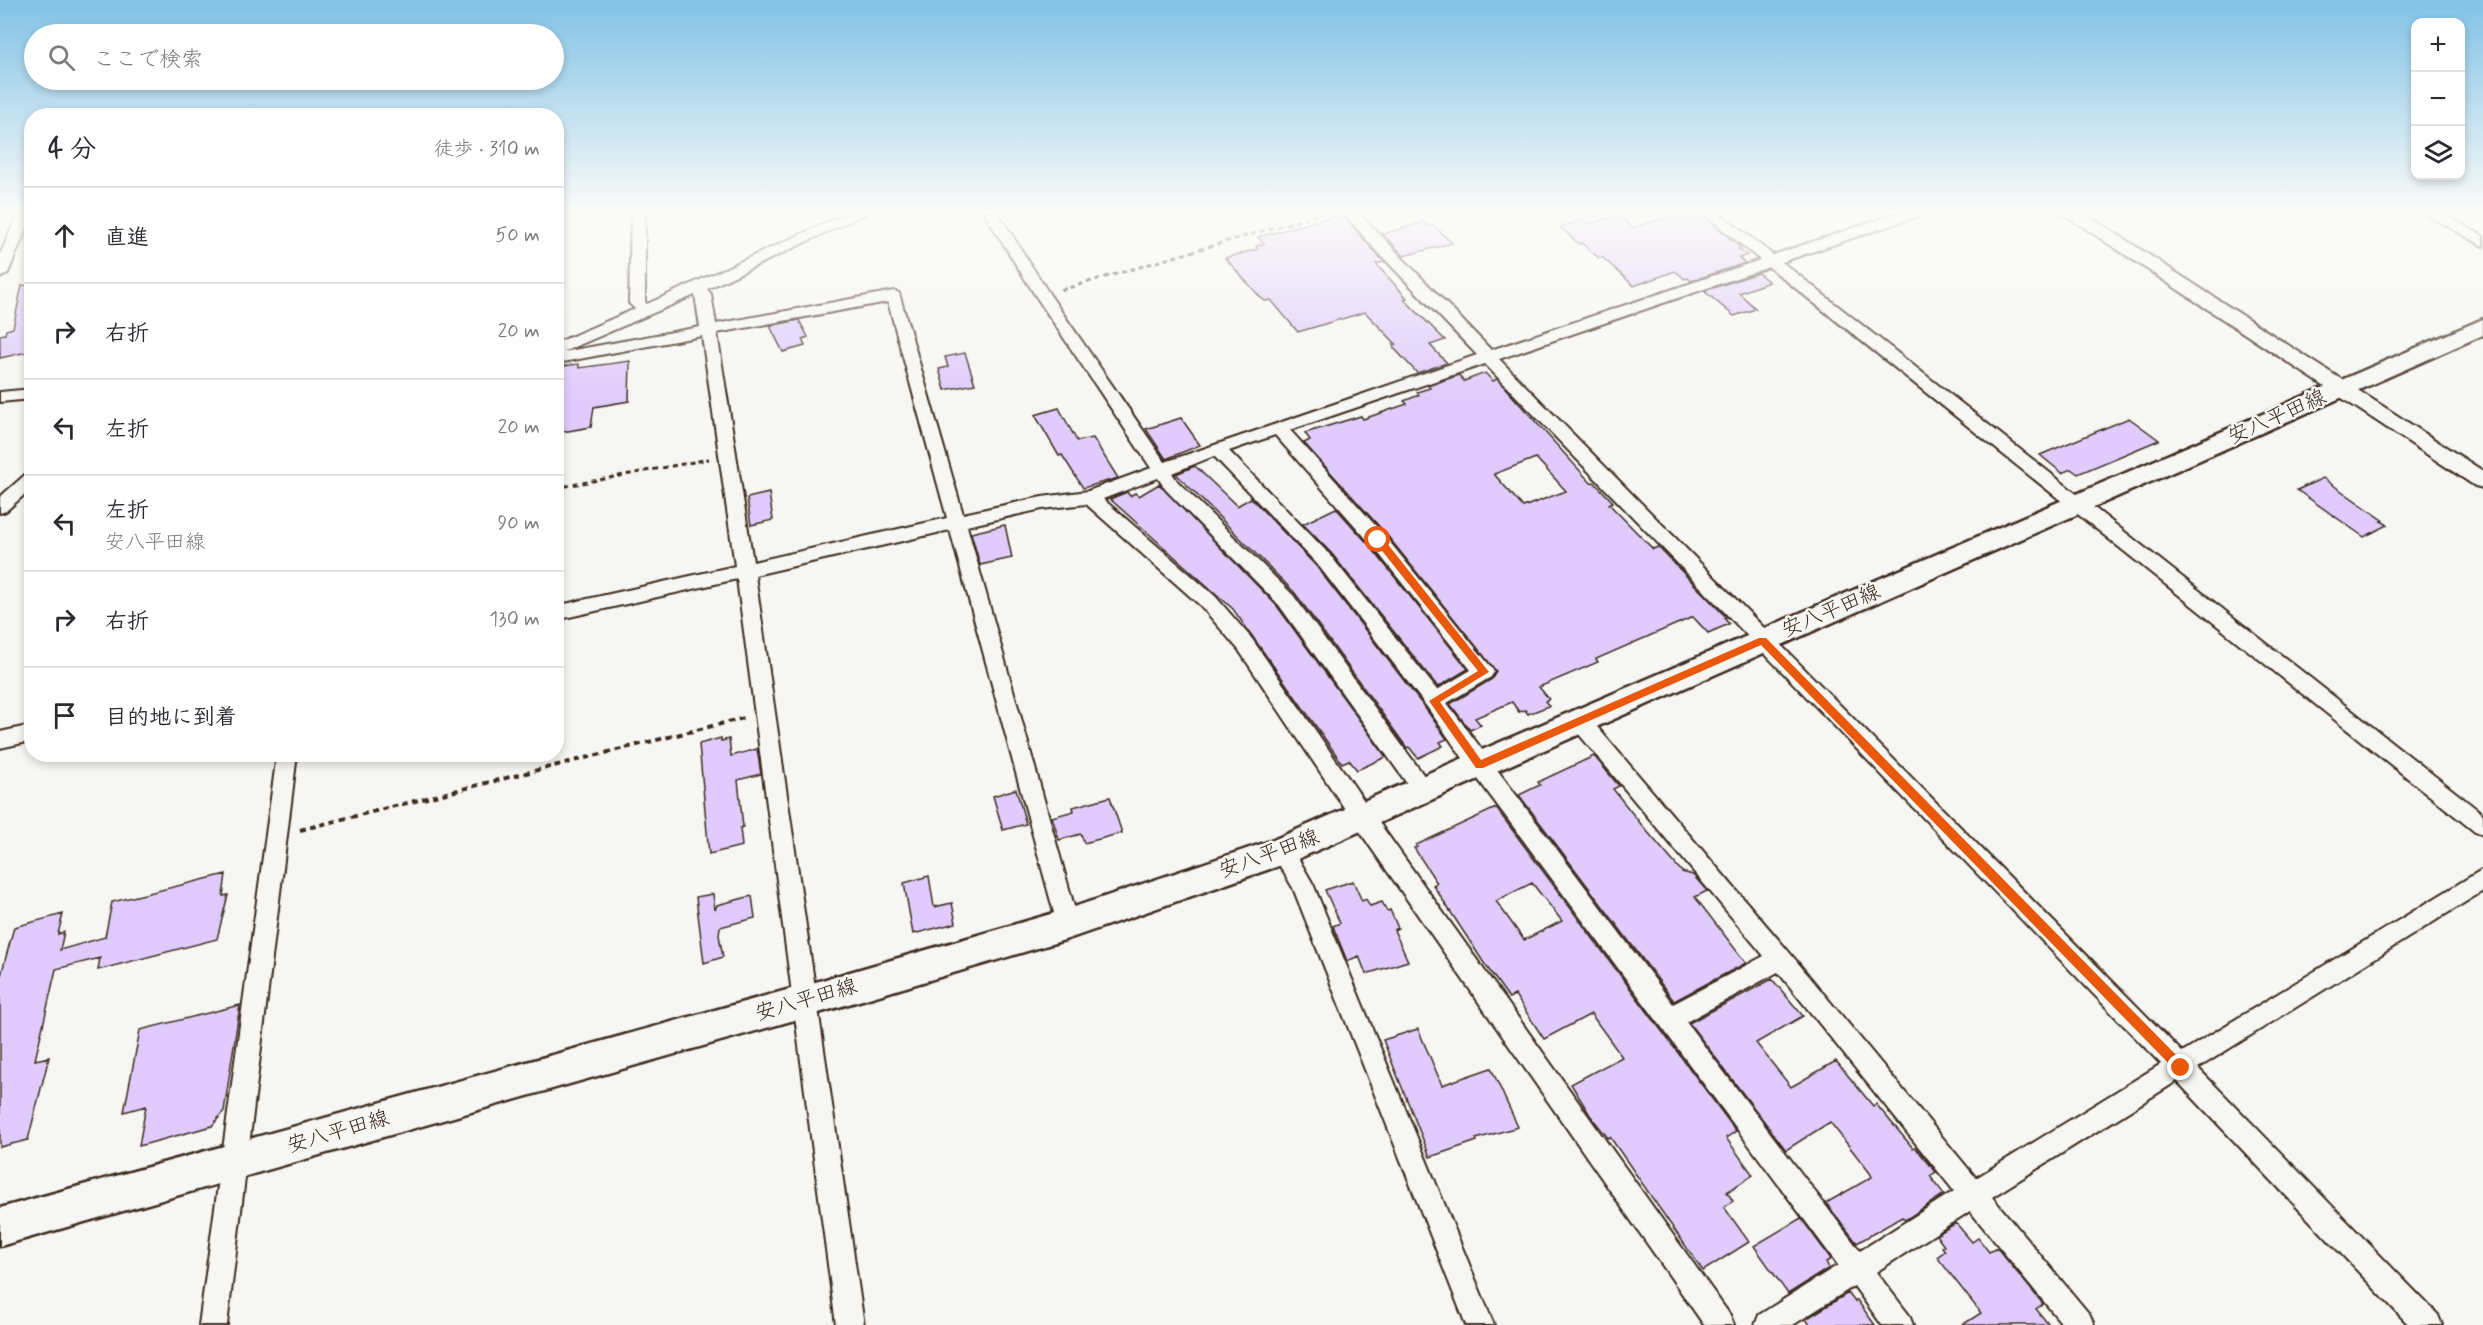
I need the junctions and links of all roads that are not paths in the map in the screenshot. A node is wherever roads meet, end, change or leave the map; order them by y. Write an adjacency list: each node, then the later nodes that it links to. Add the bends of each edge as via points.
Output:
1 (637, 275): 9 (street, via 637,303)
2 (726, 275): 8 (street)
3 (1030, 275): 20 (street)
4 (1408, 275): 14 (street)
5 (1733, 275): 14 (street)
6 (1787, 275): 24 (street)
7 (2166, 275): 15 (street)
8 (698, 288): 9 (street); 11 (street, via 703,294)
9 (645, 311): 12 (street)
10 (2483, 326): 15 (main road, 安八平田線)
11 (710, 330): 13 (street); 26 (street, via 894,296); 27 (street)
12 (564, 346)
13 (564, 357)
14 (1489, 358): 18 (street); 29 (street)
15 (2340, 389): 21 (street); 24 (main road, 安八平田線)
16 (24, 395): 17 (street)
17 (0, 397)
18 (1280, 430): 19 (street); 30 (street, via 1378,540 1484,672)
19 (1217, 450): 20 (street); 30 (street, via 1324,560)
20 (1162, 470): 23 (street); 36 (street, via 1172,486 1286,600)
21 (2483, 482)
22 (24, 485): 25 (street)
23 (1090, 497): 26 (street, via 1042,503); 37 (street, via 1208,601 1245,644)
24 (2077, 504): 29 (main road, 安八平田線); 38 (street)
25 (0, 507)
26 (959, 523): 27 (street); 41 (street)
27 (745, 571): 28 (street); 43 (street)
28 (564, 611)
29 (1762, 641): 31 (main road, 安八平田線); 45 (street)
30 (1434, 701): 35 (street)
31 (1581, 721): 35 (main road, 安八平田線); 42 (street)
32 (24, 735): 33 (street)
33 (0, 740)
34 (286, 762): 46 (street)
35 (1479, 765): 36 (main road, 安八平田線); 44 (street)
36 (1424, 790): 37 (main road, 安八平田線)
37 (1363, 817): 39 (main road, 安八平田線); 53 (street)
38 (2483, 826)
39 (1282, 851): 41 (main road, 安八平田線); 52 (street, via 1302,884)
40 (2483, 879): 45 (street)
41 (1068, 924): 43 (main road, 安八平田線)
42 (1781, 959): 44 (street); 47 (street)
43 (805, 1000): 46 (main road, 安八平田線); 51 (street)
44 (1670, 1018): 49 (street)
45 (2181, 1068): 47 (street); 57 (street)
46 (235, 1161): 48 (main road, 安八平田線); 50 (street)
47 (1973, 1194): 49 (street); 56 (street)
48 (0, 1227)
49 (1857, 1269): 54 (street); 55 (street)
50 (213, 1325)
51 (850, 1325)
52 (1480, 1325)
53 (1720, 1325)
54 (1769, 1325)
55 (1899, 1325)
56 (2080, 1325)
57 (2428, 1325)

